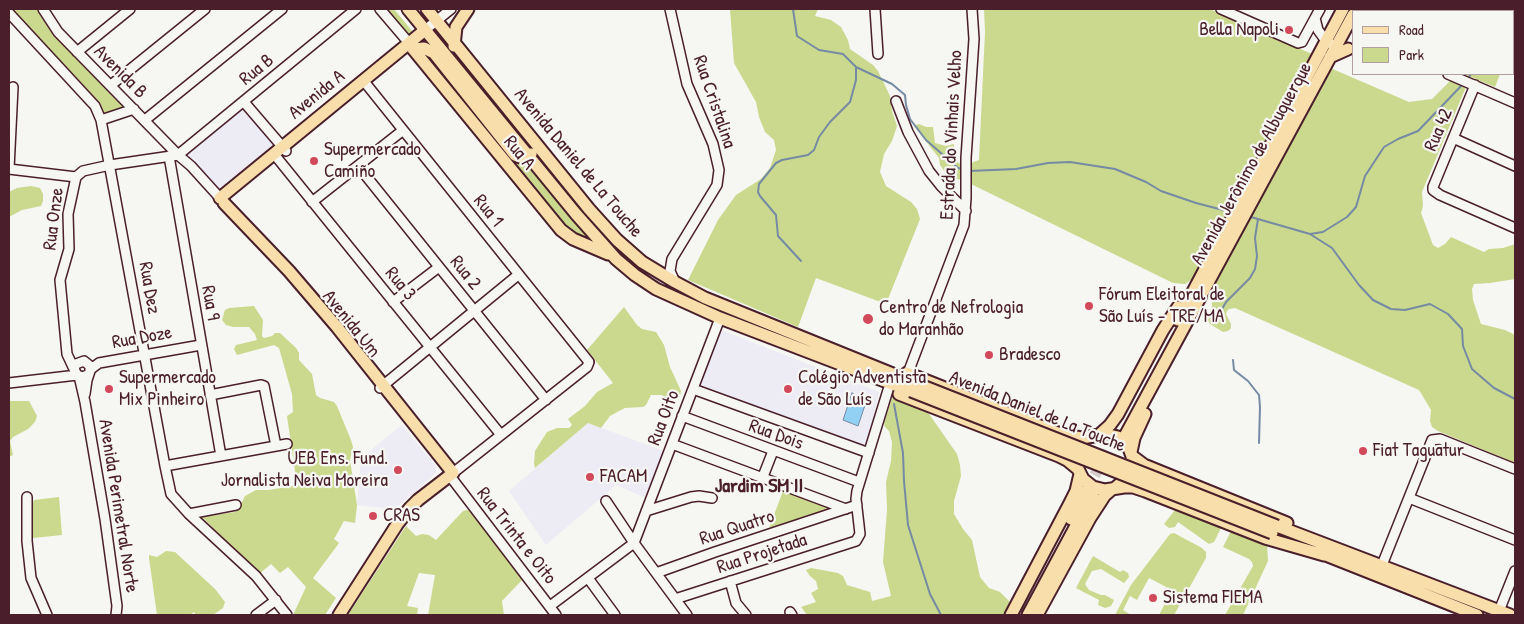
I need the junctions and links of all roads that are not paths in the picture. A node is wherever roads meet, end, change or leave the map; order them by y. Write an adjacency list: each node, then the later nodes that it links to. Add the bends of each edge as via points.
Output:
1 (130, 9): 28 (street)
2 (205, 9): 35 (street)
3 (282, 9): 43 (street)
4 (342, 9): 19 (street)
5 (356, 9): 19 (street, Rua B)
6 (380, 9): 26 (street, Rua A)
7 (408, 9): 23 (main road, Avenida Daniel de La Touche)
8 (427, 9): 22 (main road, Avenida Daniel de La Touche)
9 (451, 9): 22 (street, Avenida A)
10 (468, 9): 24 (main road, via 456,28)
11 (670, 9): 63 (street, Rua Cristalina, via 687,84 713,144 719,170 716,185 672,259 670,271)
12 (875, 9): 29 (street)
13 (972, 9): 57 (street, Estrada do Vinhais Velho, via 974,39)
14 (1221, 9): 21 (street, via 1296,43 1302,42)
15 (1320, 9): 21 (street)
16 (1343, 9): 25 (main road, Avenida Jerônimo de Albuquerque)
17 (47, 10): 28 (street, Avenida B, via 58,32)
18 (9, 13): 42 (street, Rua Dez, via 95,106)
19 (348, 16): 39 (street, Rua B)
20 (1352, 16): 25 (main road, Avenida Jerônimo de Albuquerque)
21 (1315, 18): 25 (street, via 1318,30)
22 (436, 20): 23 (street, Avenida A); 24 (main road, Avenida Daniel de La Touche)
23 (425, 30): 26 (main road, Avenida A); 30 (main road); 32 (main road, Avenida Daniel de La Touche)
24 (454, 41): 32 (main road); 46 (main road, Avenida Daniel de La Touche)
25 (1331, 44): 27 (street); 31 (main road, Avenida Jerônimo de Albuquerque); 61 (main road, Avenida Jerônimo de Albuquerque)
26 (411, 46): 30 (main road, via 426,49); 34 (main road, Avenida A); 59 (main road, Rua A, via 561,230 573,239)
27 (1351, 48): 31 (main road)
28 (77, 52): 35 (street, Avenida B)
29 (878, 54)
30 (436, 56): 49 (main road, via 515,155)
31 (1330, 57): 61 (main road, Avenida Jerônimo de Albuquerque)
32 (457, 69): 49 (main road, Avenida Daniel de La Touche)
33 (1450, 75): 36 (street)
34 (365, 83): 44 (street, Rua 1); 47 (main road, Avenida A)
35 (111, 85): 41 (street, Avenida B)
36 (1475, 85): 40 (street); 45 (street, Rua 42)
37 (13, 87): 53 (street)
38 (896, 101): 57 (street, via 929,171)
39 (244, 102): 47 (street, Rua 3); 48 (street, Rua B)
40 (1515, 103)
41 (134, 109): 42 (street); 43 (street, Avenida B)
42 (101, 120): 50 (street, Rua Dez)
43 (145, 120): 48 (street, Avenida B)
44 (402, 131): 51 (street); 62 (street, Rua 1)
45 (1453, 138): 52 (street); 58 (street, Rua 42, via 1433,187 1436,193)
46 (536, 141): 49 (main road); 63 (main road, Avenida Daniel de La Touche, via 617,240 642,262)
47 (280, 152): 55 (main road, Avenida A); 56 (street, Rua 3)
48 (173, 156): 50 (street, Rua Onze); 55 (street, Avenida B, via 192,166); 67 (street, Rua 9)
49 (529, 157): 59 (main road, Avenida Daniel de La Touche)
50 (110, 165): 54 (street, Rua Onze, via 83,171); 71 (street, Rua Dez)
51 (358, 166): 56 (street); 60 (street, Rua 2)
52 (1515, 166)
53 (9, 169): 54 (street)
54 (76, 177): 74 (street, Rua Onze, via 68,214 69,249 60,280 67,354)
55 (221, 201): 76 (main road, Avenida Um)
56 (312, 202): 64 (street, Rua 3)
57 (966, 211): 73 (street, Estrada do Vinhais Velho, via 962,232)
58 (1515, 228)
59 (616, 258): 66 (main road, Avenida Daniel de La Touche, via 656,289)
60 (439, 267): 64 (street); 65 (street, Rua 2)
61 (1207, 274): 84 (main road, Avenida Jerônimo de Albuquerque); 86 (main road, via 1163,330 1118,414); 92 (main road, via 1190,330 1139,424)
62 (518, 275): 65 (street); 81 (street, Rua 1, via 589,360 588,367)
63 (675, 282): 70 (main road, Avenida Daniel de La Touche, via 705,298)
64 (393, 302): 68 (street, Rua 3)
65 (474, 311): 68 (street); 81 (street, Rua 2)
66 (720, 318): 69 (main road, Avenida Daniel de La Touche); 78 (street, Rua Oito)
67 (201, 345): 71 (street, Rua Doze); 80 (street, Rua 9)
68 (430, 347): 76 (street); 85 (street, Rua 3)
69 (802, 350): 77 (main road, Avenida Daniel de La Touche); 79 (main road)
70 (844, 353): 73 (main road); 77 (main road, Avenida Daniel de La Touche)
71 (145, 355): 72 (street, Rua Doze, via 99,363); 94 (street, Rua Dez)
72 (90, 371): 74 (street, via 86,377); 74 (street, via 89,363 84,360 76,364); 82 (street, Avenida Perimetral Norte)
73 (908, 373): 86 (main road, via 1063,434 1082,438)
74 (74, 374): 75 (street); 82 (street, Avenida Perimetral Norte)
75 (9, 383)
76 (382, 386): 97 (main road, Avenida Um)
77 (913, 387): 110 (main road, Avenida Daniel de La Touche, bridge)
78 (693, 389): 83 (street, Rua Oito); 91 (street)
79 (888, 390): 91 (street); 96 (main road, via 1058,456)
80 (210, 395): 89 (street, via 264,386); 93 (street, Rua 9)
81 (546, 400): 85 (street)
82 (85, 402): 125 (street, Avenida Perimetral Norte, via 105,519)
83 (682, 416): 88 (street, Rua Oito); 90 (street, Rua Dois)
84 (1122, 433)
85 (501, 436): 97 (street)
86 (1096, 436): 92 (main road, via 1105,434 1118,438 1128,446); 96 (main road, via 1078,454)
87 (287, 444): 89 (street)
88 (672, 444): 98 (street); 108 (street, Rua Oito)
89 (276, 446): 93 (street)
90 (774, 451): 98 (street); 99 (street, Rua Dois)
91 (868, 454): 99 (street)
92 (1131, 454): 100 (main road, via 1132,464 1127,478); 113 (main road, via 1144,465 1270,516)
93 (221, 456): 94 (street)
94 (165, 466): 109 (street, Rua Dez, via 171,494)
95 (1515, 468): 103 (street, via 1437,438 1432,440)
96 (1079, 471): 100 (main road, via 1093,487); 134 (main road, via 1076,491)
97 (450, 473): 122 (street, Rua Trinta e Oito); 128 (main road, via 407,504); 129 (main road, via 418,500 398,523)
98 (762, 479): 107 (street)
99 (859, 482): 106 (street)
100 (1113, 488): 114 (main road, via 1145,491 1265,538); 137 (main road, via 1090,518)
101 (27, 497): 124 (street, via 31,578)
102 (712, 498): 108 (street, via 691,497)
103 (1409, 498): 111 (street); 115 (street)
104 (606, 501): 112 (street)
105 (236, 505): 109 (street)
106 (857, 505): 107 (street, Rua Quatro); 119 (street, Rua Projetada, via 858,539)
107 (846, 509): 117 (street, Rua Quatro)
108 (646, 511): 112 (street, Rua Oito)
109 (189, 514): 121 (street, Rua Dez, via 256,576)
110 (1275, 530): 113 (main road, Avenida Daniel de La Touche); 114 (main road, Avenida Daniel de La Touche)
111 (1515, 540)
112 (634, 543): 117 (street); 118 (street)
113 (1336, 547): 115 (main road, Avenida Daniel de La Touche)
114 (1324, 555): 138 (main road, Avenida Daniel de La Touche)
115 (1382, 565): 123 (main road, Avenida Daniel de La Touche)
116 (1515, 571): 123 (street)
117 (656, 573): 120 (street)
118 (588, 578): 122 (street); 131 (street)
119 (730, 581): 120 (street, Rua Projetada); 133 (street, via 736,603)
120 (675, 599): 132 (street)
121 (276, 600): 126 (street); 127 (street, Rua Dez)
122 (550, 606): 130 (street, Rua Trinta e Oito)
123 (1505, 613)
124 (47, 615)
125 (116, 615)
126 (256, 615)
127 (287, 615)
128 (333, 615)
129 (339, 615)
130 (556, 615)
131 (615, 615)
132 (686, 615)
133 (746, 615)
134 (1011, 615)
135 (1018, 615): 136 (main road, via 1090,492)
136 (1028, 615)
137 (1037, 615)
138 (1476, 615)

